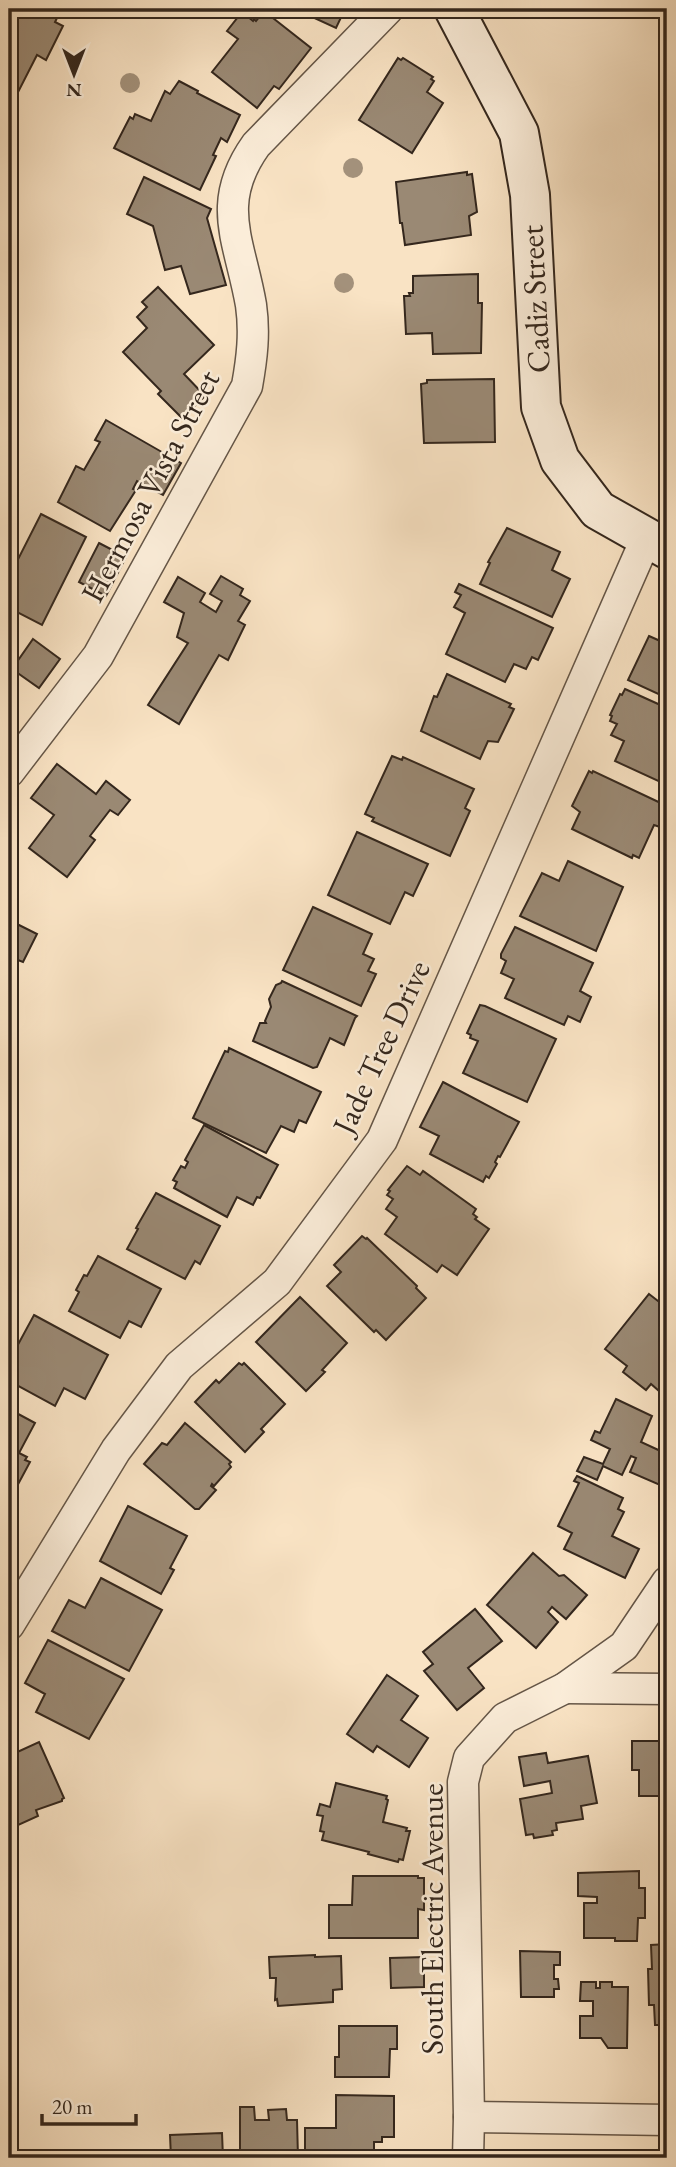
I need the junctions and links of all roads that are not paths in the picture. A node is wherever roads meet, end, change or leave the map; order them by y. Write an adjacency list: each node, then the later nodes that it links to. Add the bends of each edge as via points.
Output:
1 (388, 9): 4 (street, Hermosa Vista Street, via 241,165 233,189 233,217 251,306 254,344 247,386 98,656)
2 (454, 9): 3 (street, Cadiz Street, via 519,133 530,195 541,407 560,460 598,510)
3 (657, 544): 6 (street, Jade Tree Drive, via 382,1140 276,1282 179,1366 116,1450)
4 (9, 772)
5 (667, 1582): 7 (street, South Electric Avenue, via 624,1646)
6 (9, 1625)
7 (565, 1688): 8 (street); 9 (street, South Electric Avenue, via 505,1718 469,1758 463,1782)
8 (667, 1689)
9 (469, 2117): 10 (street); 11 (street, South Electric Avenue)
10 (667, 2120)
11 (468, 2158)

